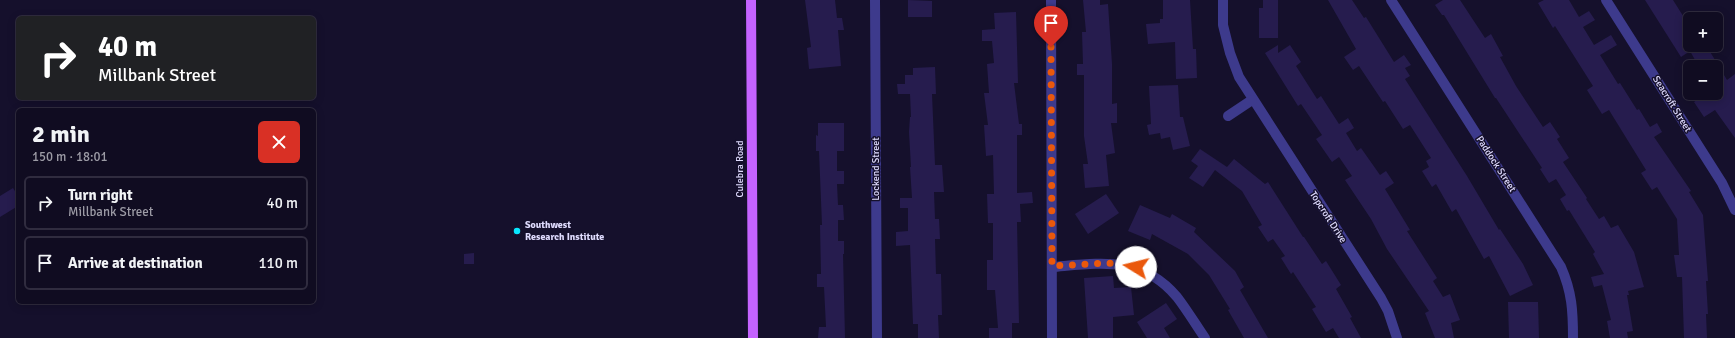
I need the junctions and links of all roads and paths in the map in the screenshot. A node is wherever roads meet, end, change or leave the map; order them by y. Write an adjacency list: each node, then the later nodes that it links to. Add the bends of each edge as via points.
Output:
1 (751, 0): 11 (main road, Culebra Road)
2 (875, 0): 12 (street, Lockend Street)
3 (1051, 0): 10 (street)
4 (1223, 0): 7 (street, Topcroft Drive, via 1223,25 1230,54)
5 (1391, 0): 16 (street, Paddock Street, via 1558,261 1570,293)
6 (1606, 0): 9 (street, Seacroft Street, via 1722,183)
7 (1252, 100): 8 (street); 15 (street, Topcroft Drive, via 1381,298)
8 (1228, 116)
9 (1735, 210)
10 (1052, 266): 13 (street); 14 (street, via 1108,263 1136,267 1164,284)
11 (753, 338)
12 (877, 338)
13 (1052, 338)
14 (1205, 338)
15 (1397, 338)
16 (1573, 338)

